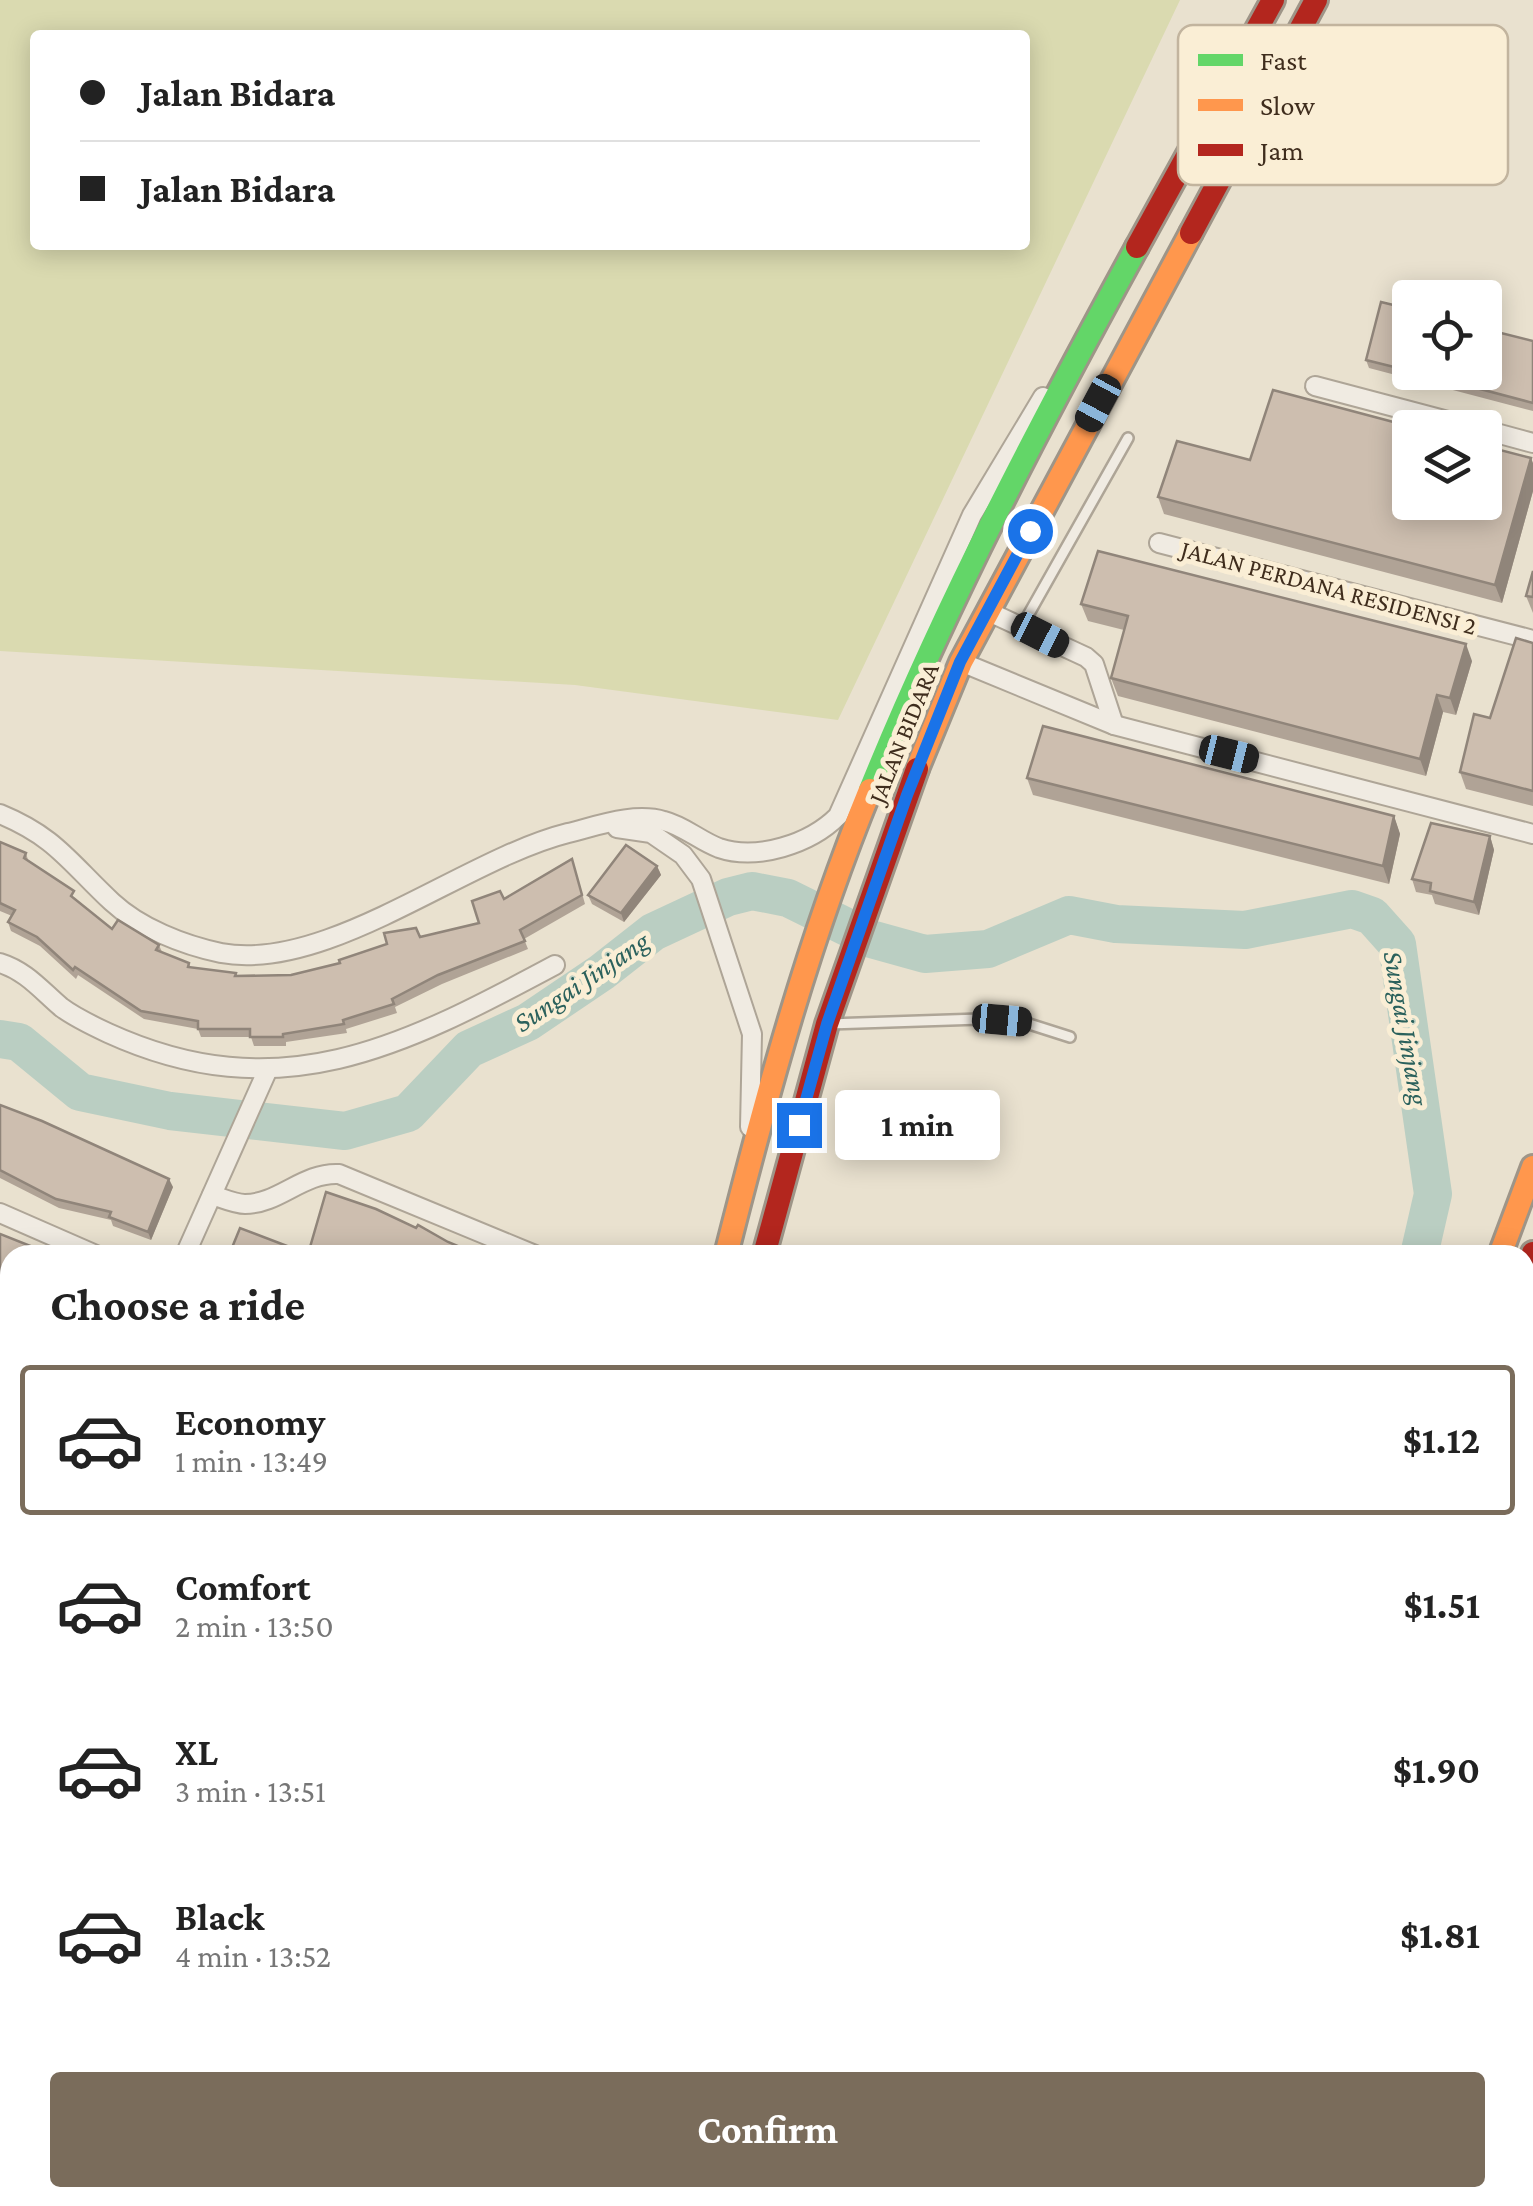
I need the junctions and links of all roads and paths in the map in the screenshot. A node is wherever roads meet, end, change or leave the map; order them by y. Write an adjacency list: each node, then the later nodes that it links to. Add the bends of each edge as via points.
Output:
1 (1273, 0): 3 (main road, JALAN BIDARA)
2 (1316, 0): 4 (main road, JALAN BIDARA)
3 (1259, 25)
4 (1302, 25)
5 (1178, 174): 7 (main road, JALAN BIDARA)
6 (1215, 185): 14 (main road, JALAN BIDARA)
7 (1106, 306): 20 (street, via 972,514 838,816 805,839 742,853 664,820); 21 (main road, JALAN BIDARA, via 966,570)
8 (1314, 386): 9 (street)
9 (1405, 410)
10 (1502, 435): 12 (street)
11 (1128, 438): 15 (lane)
12 (1533, 443)
13 (1159, 542): 16 (street, JALAN PERDANA RESIDENSI 2)
14 (990, 612): 15 (street); 17 (main road, JALAN BIDARA); 21 (main road, via 976,605 957,619)
15 (1022, 626): 18 (street, via 1094,664)
16 (1527, 638)
17 (960, 662): 18 (street); 25 (main road, JALAN BIDARA)
18 (1114, 725): 22 (street)
19 (0, 814): 20 (street, via 60,848 141,923 222,953 277,954 329,938 554,836)
20 (597, 826): 28 (street, via 650,832 683,855 701,878 752,1034)
21 (853, 831): 28 (main road, JALAN BIDARA)
22 (1533, 834)
23 (0, 962): 27 (street, via 40,985 63,1008 158,1054)
24 (555, 966): 27 (street, via 420,1034 328,1062)
25 (827, 1024): 26 (lane, via 980,1019 1024,1022); 37 (main road, JALAN BIDARA)
26 (1070, 1038)
27 (268, 1069): 30 (street)
28 (750, 1158): 35 (street); 36 (main road, JALAN BIDARA)
29 (1533, 1166): 38 (main road)
30 (212, 1195): 33 (street); 34 (street, via 244,1204 322,1173 339,1174)
31 (0, 1213): 32 (street)
32 (73, 1245)
33 (190, 1245)
34 (511, 1245)
35 (716, 1245)
36 (728, 1245)
37 (767, 1245)
38 (1504, 1245)

